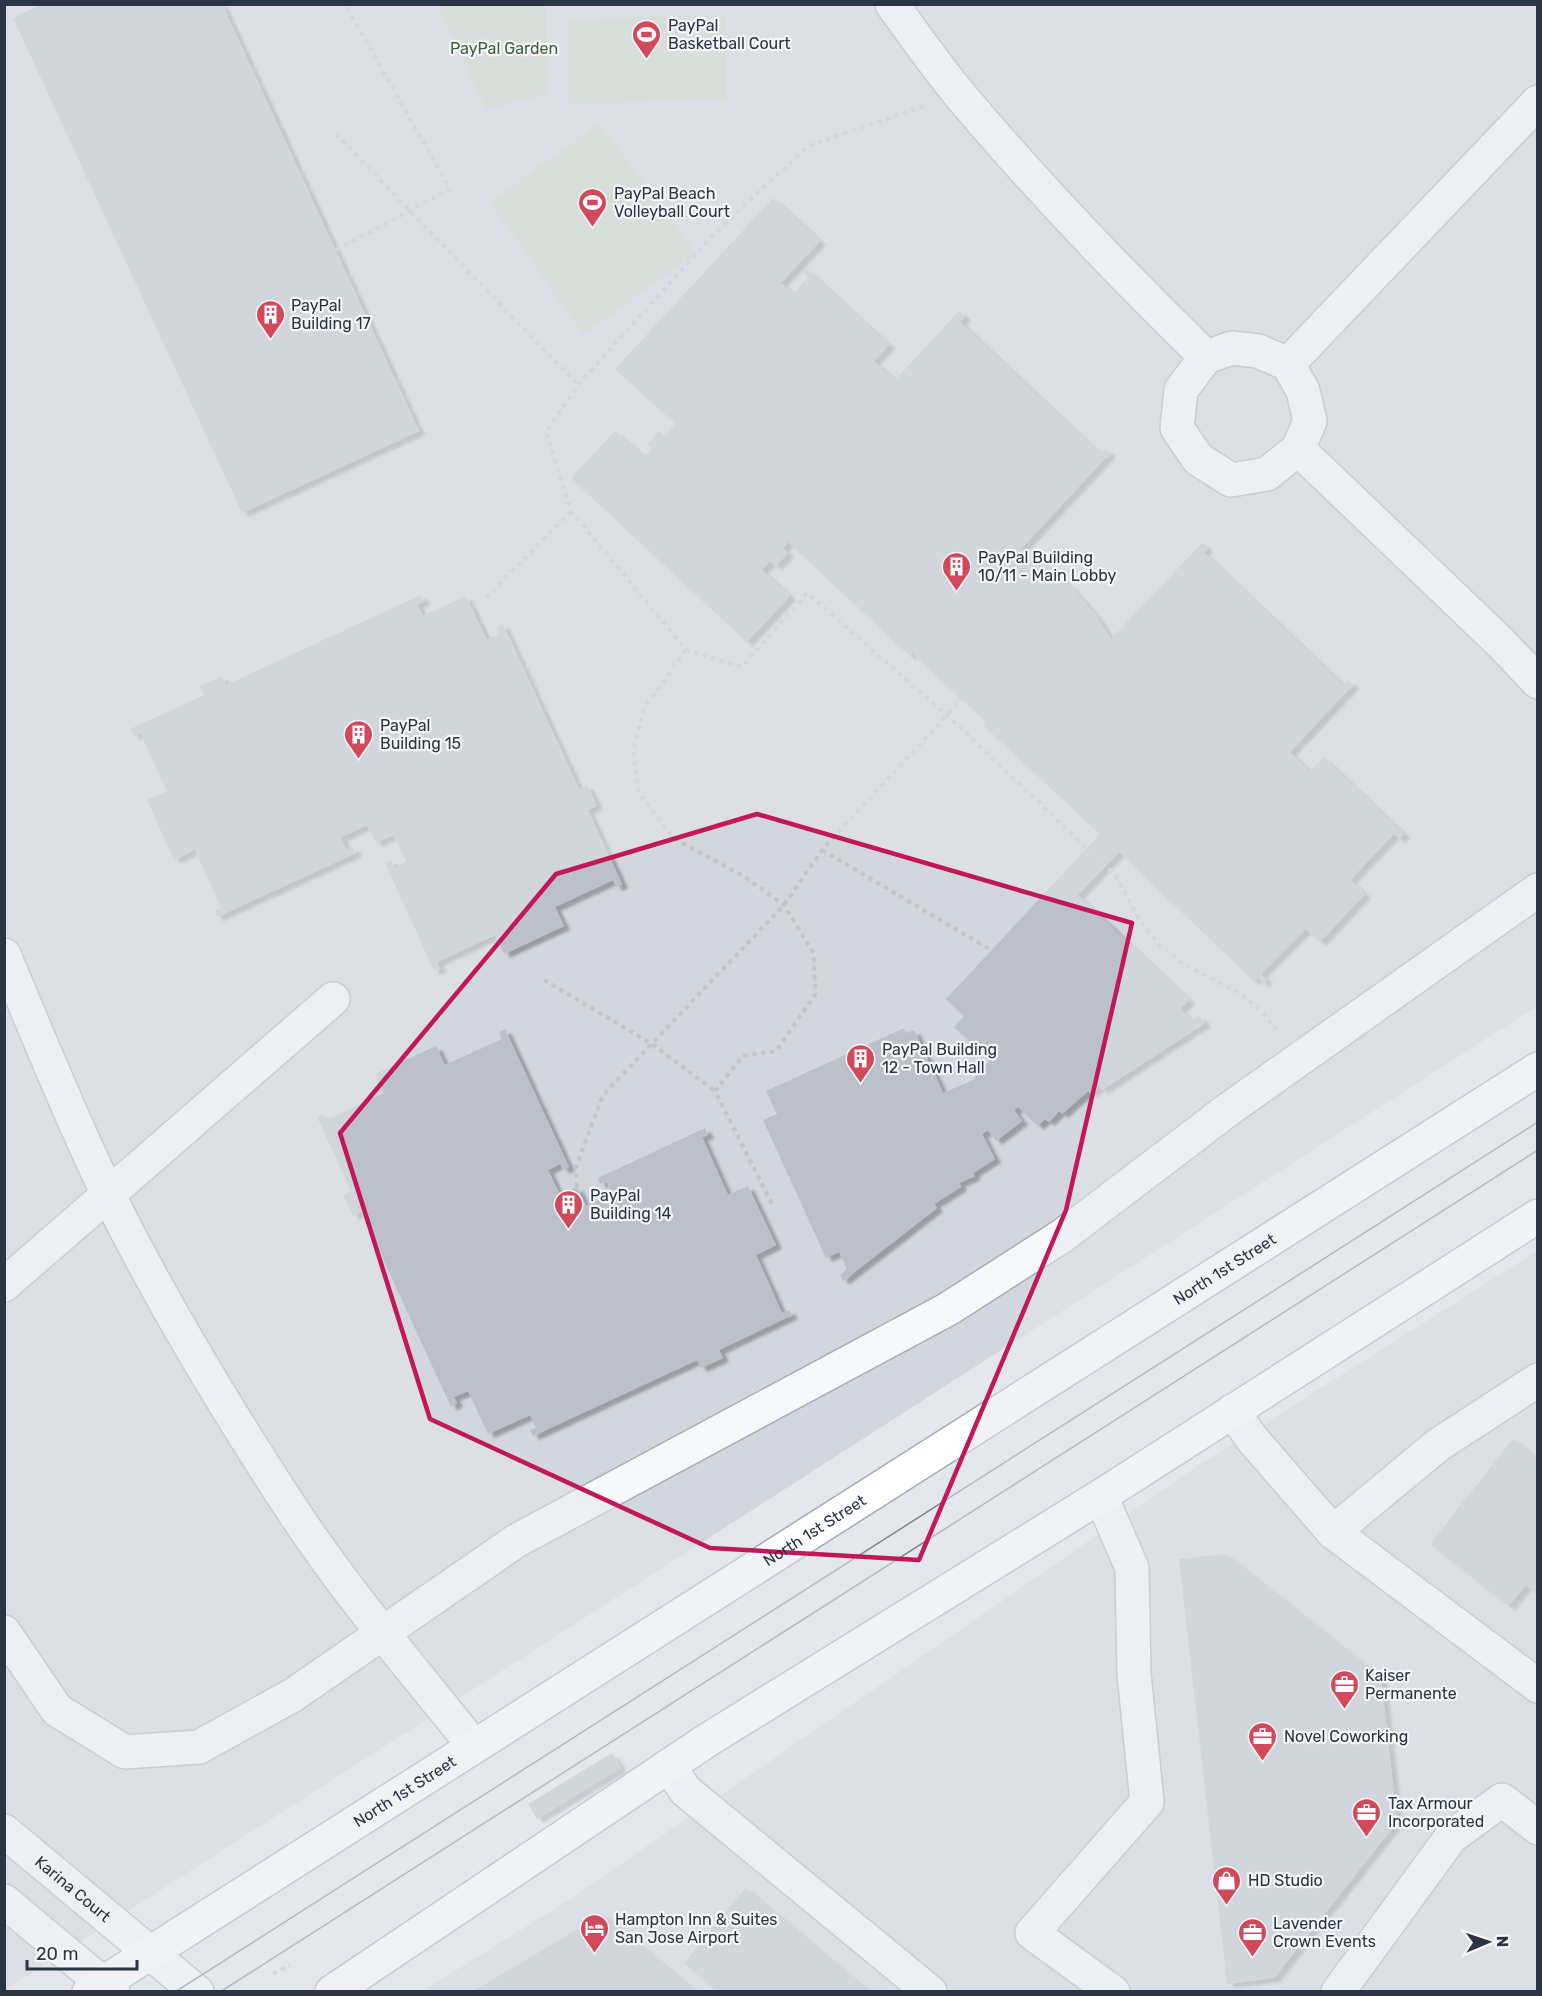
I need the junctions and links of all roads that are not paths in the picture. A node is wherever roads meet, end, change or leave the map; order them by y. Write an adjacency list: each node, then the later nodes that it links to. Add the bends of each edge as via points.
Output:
1 (892, 4): 3 (street, via 959,94 1116,268)
2 (1538, 102): 4 (street)
3 (1206, 357): 4 (street, via 1232,348 1258,351); 5 (street, via 1181,390 1177,428 1198,459 1231,480 1267,474)
4 (1288, 364): 5 (street, via 1303,391 1310,421)
5 (1298, 449): 6 (street)
6 (1538, 682)
7 (1538, 890): 19 (street, via 1299,1059 1062,1236 948,1309 516,1541)
8 (4, 955): 11 (street, via 60,1090)
9 (333, 999): 11 (street)
10 (1538, 1070): 21 (main road, North 1st Street)
11 (109, 1194): 13 (street); 19 (street, via 226,1406 294,1512)
12 (1538, 1216): 15 (main road)
13 (4, 1285)
14 (1538, 1380): 17 (street, via 1438,1445)
15 (1232, 1412): 16 (main road); 17 (street)
16 (1101, 1496): 22 (main road); 31 (street, via 1132,1568 1134,1674 1147,1802 1032,1933)
17 (1333, 1532): 20 (street)
18 (4, 1632): 19 (street, via 57,1710 125,1752 199,1747 293,1695)
19 (384, 1635): 21 (street)
20 (1538, 1686)
21 (474, 1746): 26 (main road, North 1st Street)
22 (668, 1766): 29 (main road); 30 (street, via 686,1791)
23 (1538, 1828): 32 (street, via 1502,1800 1451,1837)
24 (4, 1831): 26 (street, Karina Court)
25 (4, 1901): 27 (street)
26 (152, 1953): 27 (main road, North 1st Street); 28 (street, Karina Court)
27 (102, 1989)
28 (197, 1992)
29 (332, 1992)
30 (930, 1992)
31 (1113, 1992)
32 (1338, 1992)

